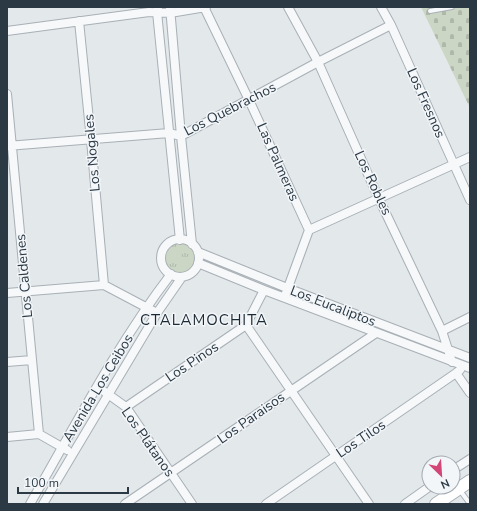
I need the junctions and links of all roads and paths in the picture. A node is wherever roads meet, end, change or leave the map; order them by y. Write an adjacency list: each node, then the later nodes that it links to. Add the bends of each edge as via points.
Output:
1 (205, 7): 6 (street); 13 (street, Las Palmeras)
2 (288, 7): 11 (street, Los Robles)
3 (382, 7): 9 (street, Los Fresnos)
4 (452, 7): 7 (lane)
5 (157, 9): 6 (street); 8 (street); 14 (street)
6 (170, 10): 15 (street)
7 (430, 11)
8 (79, 22): 10 (street); 16 (street, Los Nogales)
9 (391, 25): 11 (street, Los Quebrachos); 19 (street, Los Fresnos)
10 (7, 31)
11 (318, 62): 13 (street, Los Quebrachos); 20 (street, Los Robles)
12 (7, 94): 17 (street, Los Caldenes)
13 (249, 100): 15 (street, Los Quebrachos); 22 (street, Las Palmeras)
14 (169, 133): 15 (street, Los Quebrachos); 16 (street, Los Quebrachos); 23 (street)
15 (181, 136): 24 (street)
16 (91, 140): 17 (street, Los Quebrachos); 29 (street, Los Nogales)
17 (9, 146): 32 (street, Los Caldenes)
18 (470, 157): 19 (street)
19 (454, 164): 20 (street); 21 (street, Los Fresnos)
20 (379, 199): 22 (street); 39 (street, Los Robles)
21 (470, 200)
22 (309, 230): 30 (street)
23 (180, 240): 24 (street); 27 (street, via 166,246 162,256 163,267)
24 (192, 244): 25 (street)
25 (198, 252): 26 (street); 30 (street, Los Eucaliptos)
26 (198, 263): 28 (street, via 193,272); 31 (street, Los Eucaliptos)
27 (171, 274): 28 (street); 35 (street, Avenida Los Ceibos)
28 (182, 277): 36 (street, Avenida Los Ceibos)
29 (104, 285): 32 (street); 35 (street)
30 (287, 288): 34 (street); 41 (street, Los Eucaliptos)
31 (264, 290): 34 (street, Los Eucaliptos); 38 (street, Los Pinos)
32 (26, 292): 33 (street); 43 (street, Los Caldenes)
33 (7, 293)
34 (284, 297): 40 (street, Los Eucaliptos)
35 (146, 307): 36 (street); 48 (street, Avenida Los Ceibos)
36 (157, 313): 50 (street, Avenida Los Ceibos)
37 (470, 318): 39 (street)
38 (246, 325): 49 (street); 52 (street, Los Pinos)
39 (442, 331): 41 (street, Los Robles)
40 (376, 332): 45 (street, Los Eucaliptos); 49 (street, Los Paraisos)
41 (447, 350): 42 (street, Los Eucaliptos); 45 (street, Los Robles)
42 (470, 358)
43 (32, 360): 44 (street); 53 (street, Los Caldenes)
44 (7, 362)
45 (452, 362): 46 (street, Los Eucaliptos)
46 (469, 366): 47 (street)
47 (456, 373): 51 (street); 57 (street, Los Tilos)
48 (98, 387): 50 (street, Los Plátanos); 55 (street, Avenida Los Ceibos)
49 (291, 391): 57 (street); 60 (street, Los Paraisos)
50 (108, 393): 52 (street, Los Plátanos); 56 (street, Avenida Los Ceibos)
51 (470, 393)
52 (126, 407): 60 (street, Los Plátanos)
53 (39, 434): 54 (street); 55 (street)
54 (7, 437)
55 (62, 448): 56 (street); 64 (street, Avenida Los Ceibos)
56 (73, 453): 65 (street, Avenida Los Ceibos)
57 (336, 456): 68 (street, Los Tilos); 69 (street)
58 (470, 459): 59 (street)
59 (461, 465)
60 (171, 473): 66 (street, Los Paraisos); 67 (street, Los Plátanos)
61 (470, 481): 63 (main road)
62 (421, 492): 70 (street)
63 (465, 494): 71 (main road); 72 (main road)
64 (30, 504)
65 (43, 504)
66 (125, 504)
67 (192, 504)
68 (266, 504)
69 (369, 504)
70 (404, 504)
71 (436, 504)
72 (448, 504)

